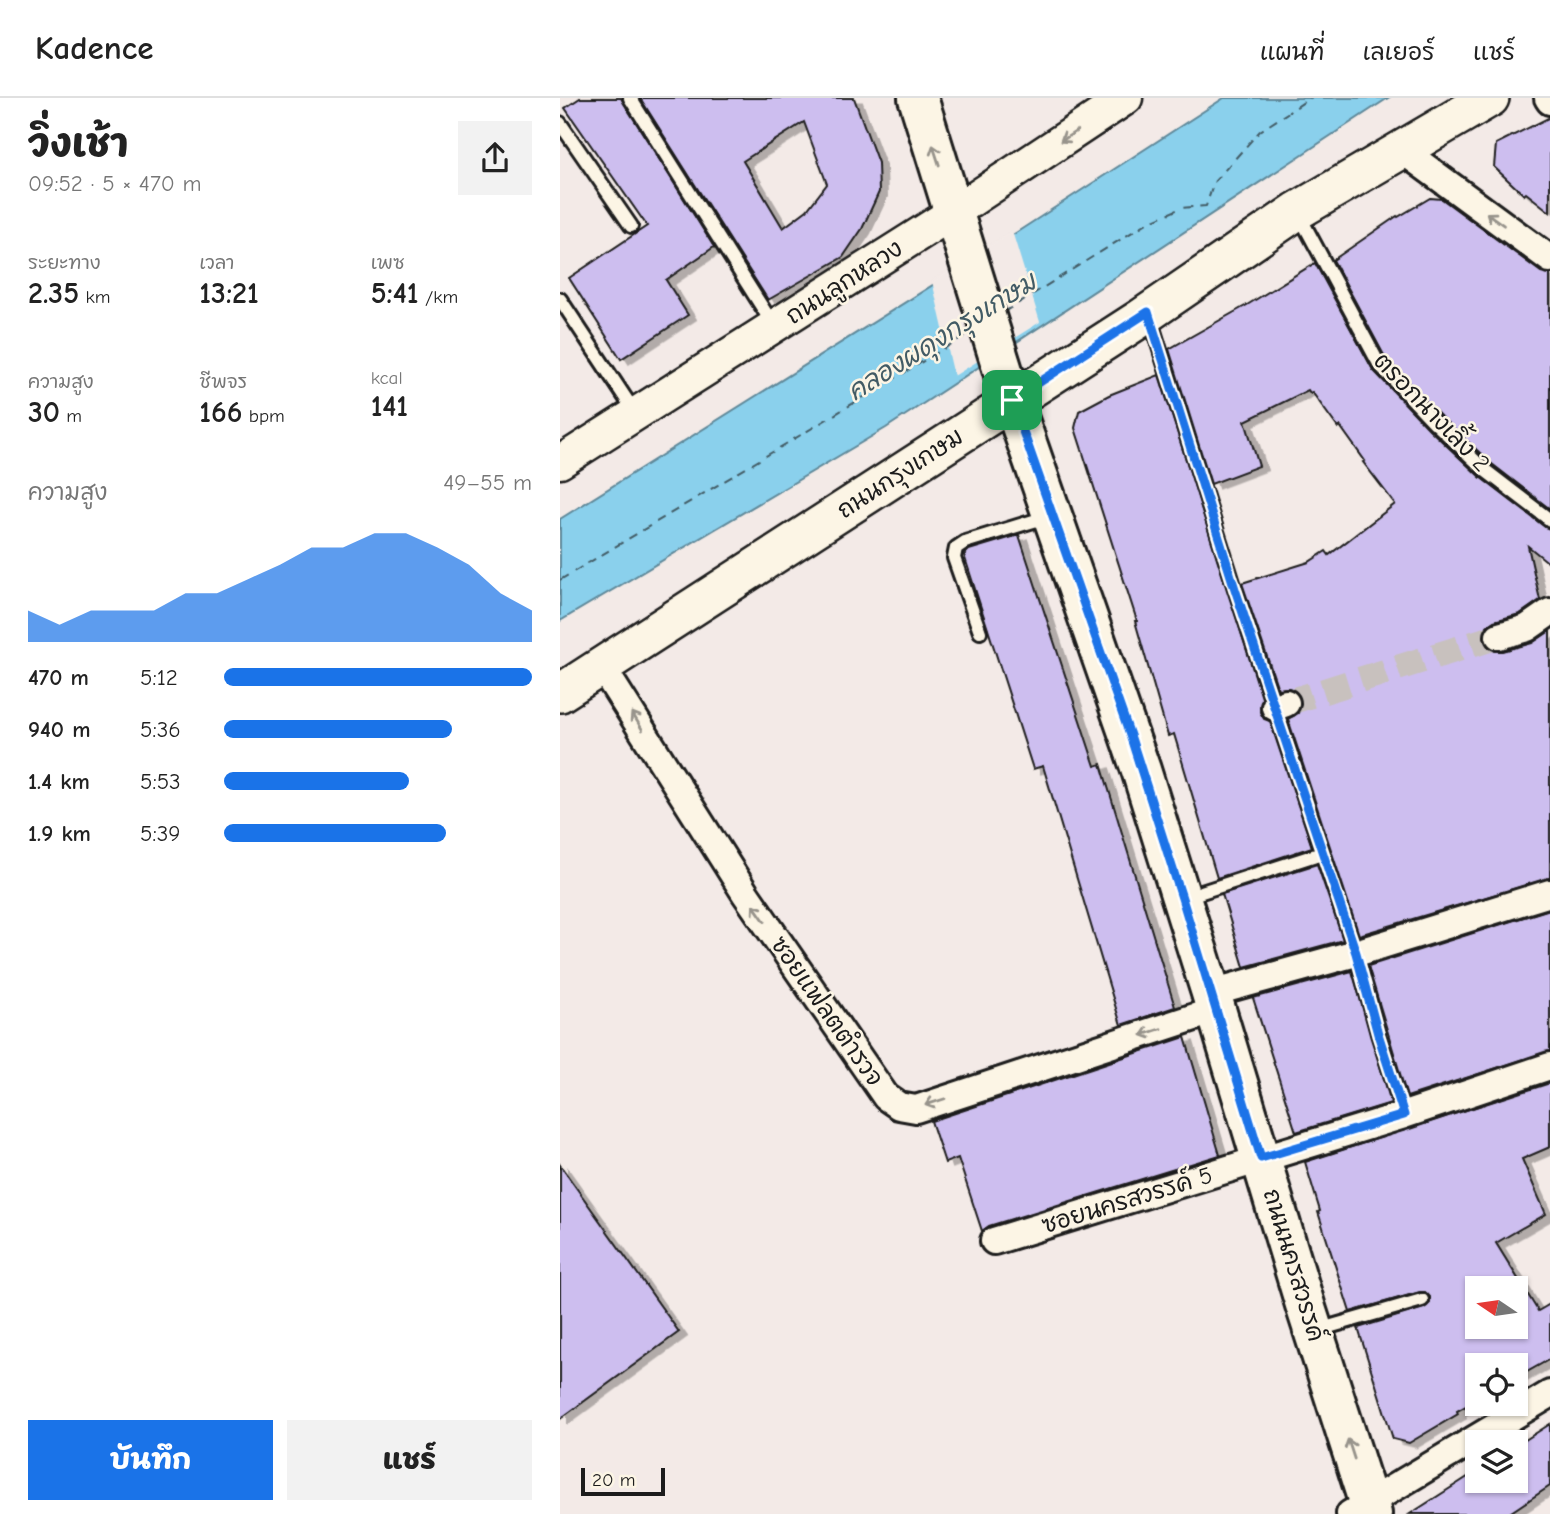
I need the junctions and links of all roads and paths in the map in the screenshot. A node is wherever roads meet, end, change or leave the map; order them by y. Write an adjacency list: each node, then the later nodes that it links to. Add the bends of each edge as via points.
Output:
1 (630, 98): 13 (lane)
2 (918, 98): 9 (main road, ถนนนครสวรรค์, one-way to 2)
3 (1126, 98): 9 (street, ถนนลูกหลวง, one-way to 9)
4 (1490, 98): 6 (main road, ถนนกรุงเกษม)
5 (560, 123): 8 (lane)
6 (1402, 150): 7 (main road, ถนนกรุงเกษม); 10 (street, one-way to 6)
7 (1297, 211): 12 (main road, ถนนกรุงเกษม); 18 (lane, ตรอกนางเลิ้ง 2, via 1379,364 1486,471)
8 (631, 226)
9 (959, 228): 13 (street, ถนนลูกหลวง); 14 (main road, ถนนนครสวรรค์)
10 (1550, 259)
11 (560, 299): 15 (lane)
12 (1148, 312): 14 (main road, ถนนกรุงเกษม); 24 (lane, via 1280,705)
13 (774, 326): 15 (street, ถนนลูกหลวง)
14 (1009, 388): 17 (main road, ถนนนครสวรรค์); 22 (main road, ถนนกรุงเกษม)
15 (636, 414): 16 (street, ถนนลูกหลวง)
16 (560, 462)
17 (1052, 515): 20 (lane, via 956,548 954,558); 26 (main road, ถนนนครสวรรค์)
18 (1550, 520)
19 (1550, 612): 21 (street, via 1527,628)
20 (980, 632)
21 (1499, 636)
22 (602, 667): 23 (main road, ถนนกรุงเกษม); 28 (street, ซอยแฟลตตำรวจ, one-way to 22, via 916,1109 899,1106 886,1097 745,892)
23 (560, 693)
24 (1322, 853): 26 (lane); 27 (lane)
25 (1550, 893): 27 (street)
26 (1182, 898): 28 (main road, ถนนนครสวรรค์)
27 (1356, 953): 28 (street, ซอยแฟลตตำรวจ); 30 (lane)
28 (1214, 1002): 31 (main road, ถนนนครสวรรค์)
29 (1550, 1066): 30 (street, ซอยนครสวรรค์ 5)
30 (1404, 1115): 31 (street, ซอยนครสวรรค์ 5)
31 (1261, 1158): 32 (street, ซอยนครสวรรค์ 5); 34 (main road, ถนนนครสวรรค์)
32 (993, 1241)
33 (1422, 1300): 34 (lane)
34 (1314, 1331): 36 (main road, ถนนนครสวรรค์, one-way to 34)
35 (1550, 1394): 36 (street)
36 (1363, 1510)

